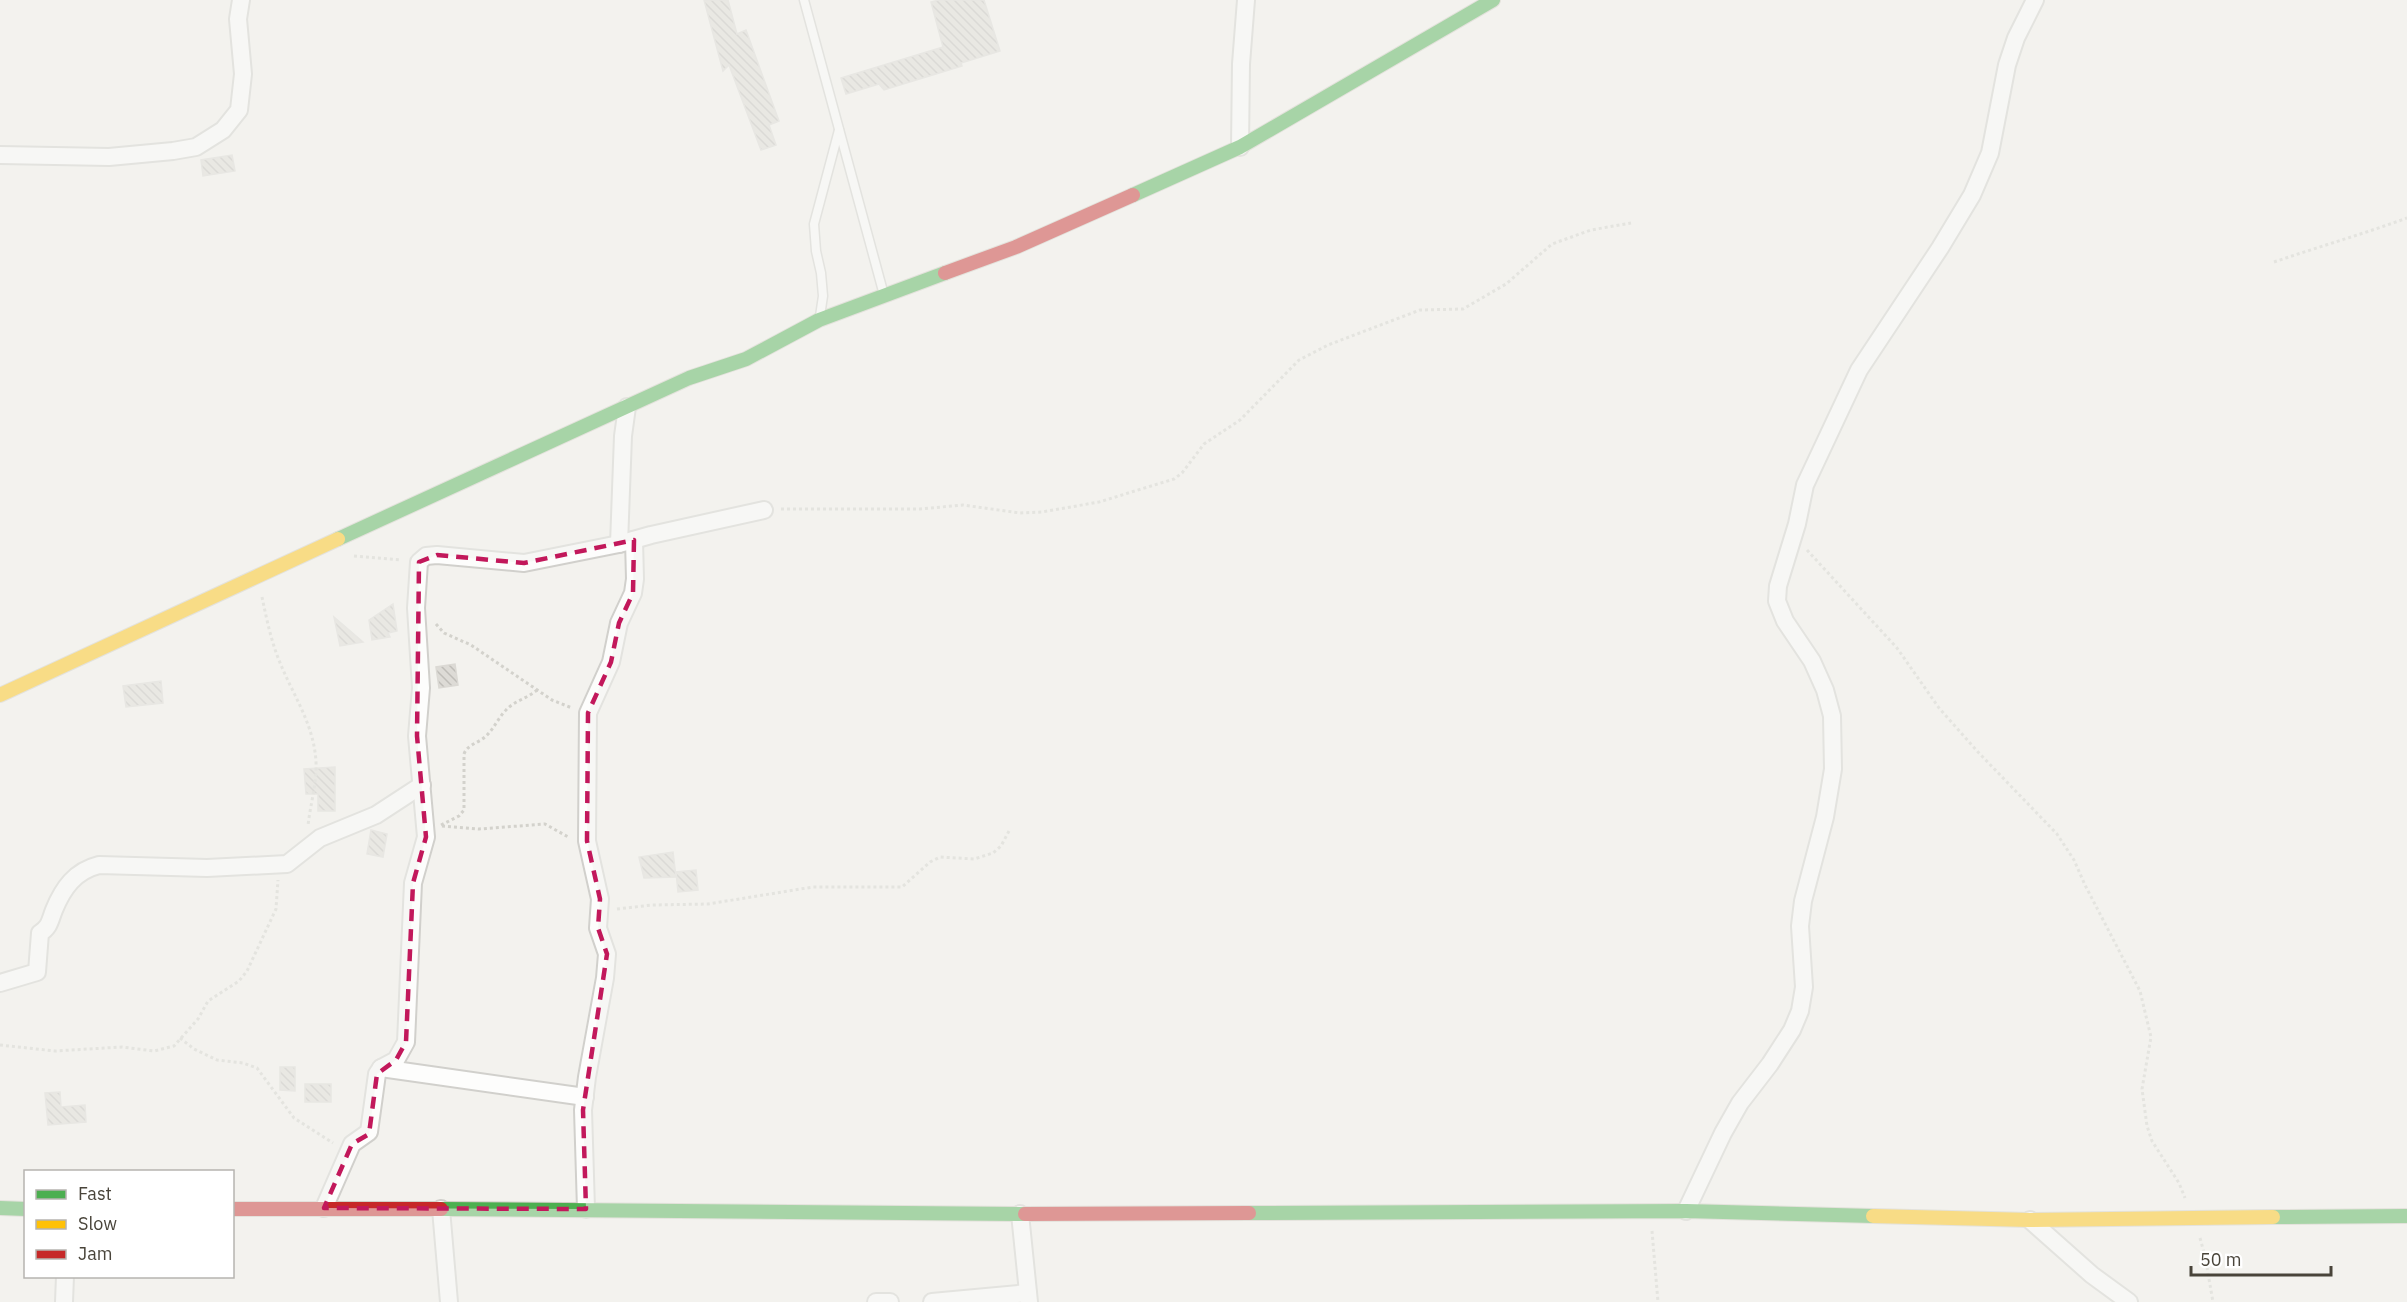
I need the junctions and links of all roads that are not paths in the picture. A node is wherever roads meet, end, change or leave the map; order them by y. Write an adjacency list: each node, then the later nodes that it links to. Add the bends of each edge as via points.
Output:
1 (241, 0): 8 (street, via 238,19 243,74 238,110 223,130 196,147 173,151 109,157)
2 (804, 0): 6 (lane)
3 (1246, 0): 7 (street)
4 (1493, 0): 7 (main road)
5 (2035, 0): 27 (street, via 2007,65 1990,153 1972,195 1859,370 1805,484 1777,601 1825,690 1832,716 1833,769 1803,901 1800,926 1804,987 1792,1030 1729,1123)
6 (839, 128): 9 (lane); 10 (lane, via 814,224 823,296)
7 (1240, 147): 9 (main road, via 1016,247)
8 (0, 155)
9 (884, 296): 10 (main road)
10 (819, 320): 11 (main road, via 746,359 689,378)
11 (627, 407): 12 (main road); 13 (street)
12 (599, 420): 13 (street); 16 (main road)
13 (623, 436): 15 (street)
14 (764, 510): 15 (street)
15 (626, 542): 17 (street, via 524,563 437,555 426,556 419,562 416,608 421,688 417,736); 20 (street, via 636,579 633,593 619,623 611,662 588,712 589,847 600,911 598,928 607,954)
16 (0, 695)
17 (422, 785): 18 (street, via 376,815 312,843 287,864 238,868 86,868 73,878 58,900 50,924 40,933 37,972); 19 (street, via 426,837 413,882 406,1042 396,1060)
18 (0, 983)
19 (381, 1068): 20 (street); 24 (street, via 369,1132 347,1152)
20 (585, 1097): 26 (street)
21 (0, 1208): 22 (main road)
22 (24, 1209)
23 (234, 1209): 24 (main road)
24 (324, 1209): 25 (main road)
25 (441, 1209): 26 (main road); 34 (street)
26 (586, 1209): 28 (main road)
27 (1686, 1211): 28 (main road); 30 (main road)
28 (1020, 1214): 32 (street)
29 (2407, 1216): 30 (main road)
30 (2030, 1220): 38 (street)
31 (65, 1278): 33 (street)
32 (1028, 1297): 37 (street)
33 (64, 1302)
34 (449, 1302)
35 (876, 1302): 36 (street)
36 (890, 1302)
37 (932, 1302)
38 (2129, 1302)

